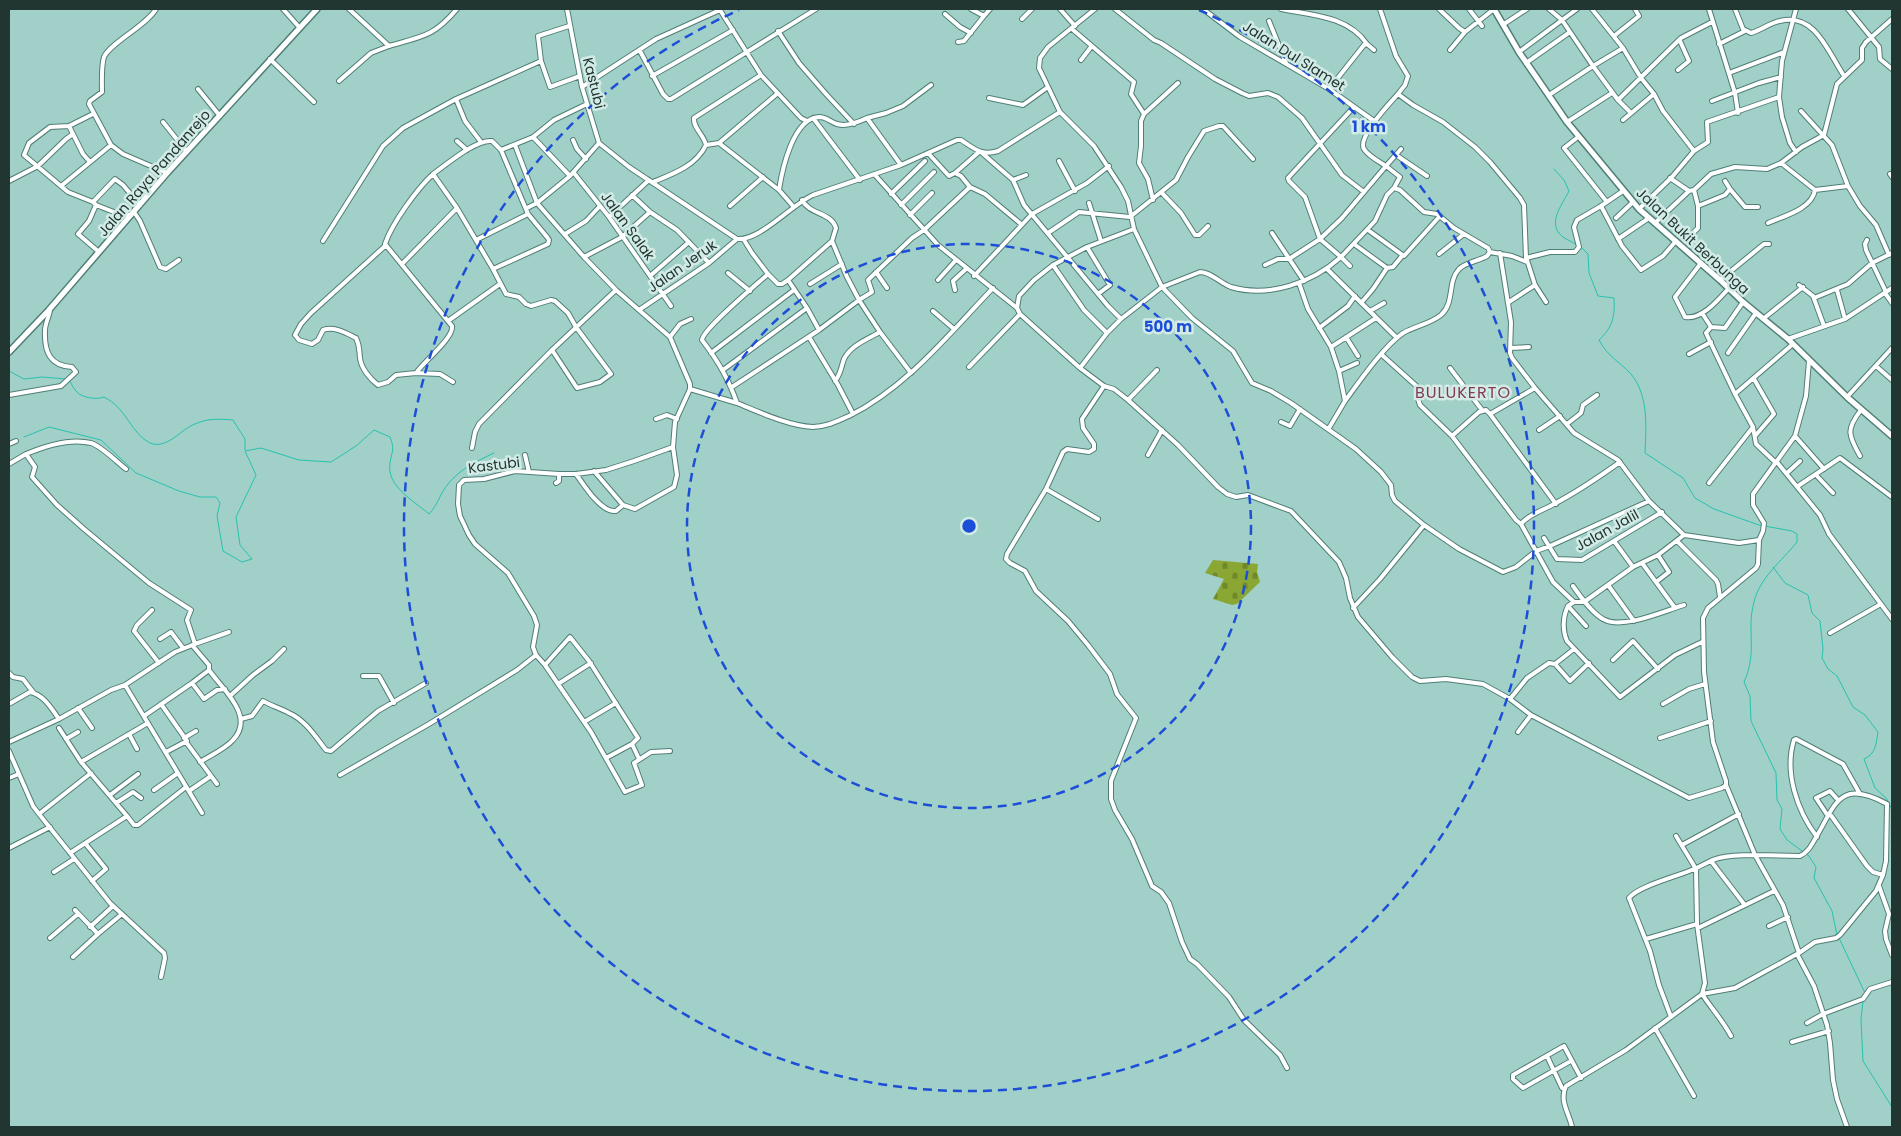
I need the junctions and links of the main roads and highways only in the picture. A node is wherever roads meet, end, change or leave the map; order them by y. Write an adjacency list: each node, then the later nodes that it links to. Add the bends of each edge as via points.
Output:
1 (317, 9): 3 (main road, Jalan Raya Pandanrejo)
2 (1494, 9): 4 (main road, Jalan Bukit Berbunga, via 1567,122 1639,209 1788,339)
3 (9, 352)
4 (1892, 436)

